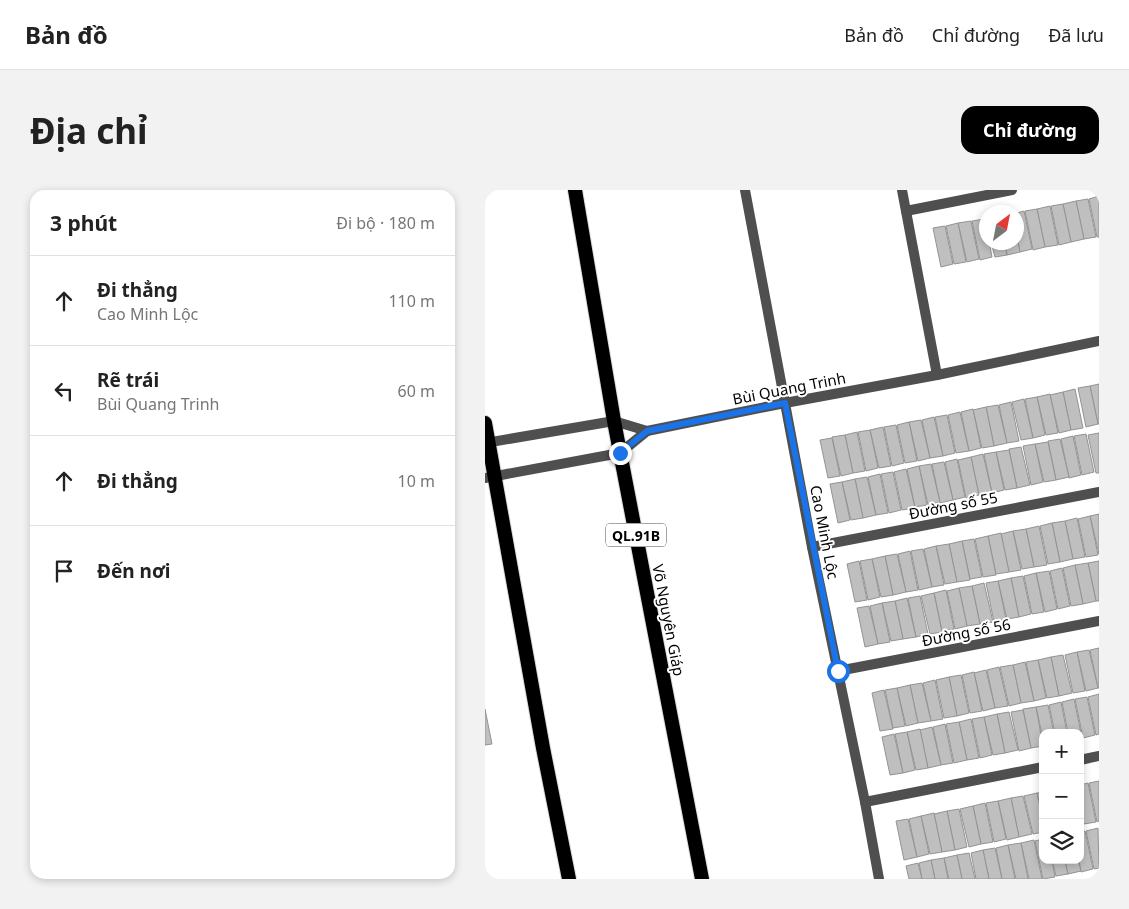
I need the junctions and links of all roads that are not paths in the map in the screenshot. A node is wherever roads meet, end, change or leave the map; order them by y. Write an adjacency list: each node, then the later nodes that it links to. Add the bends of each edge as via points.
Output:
1 (575, 190): 9 (highway, Võ Nguyên Giáp / QL.91B)
2 (745, 190): 8 (street, Cao Minh Lộc)
3 (903, 190): 5 (street)
4 (1012, 190): 5 (street)
5 (907, 211): 7 (street)
6 (1099, 341): 7 (street, Bùi Quang Trinh)
7 (937, 375): 8 (street, Bùi Quang Trinh)
8 (785, 403): 11 (street, Bùi Quang Trinh); 16 (street, Cao Minh Lộc)
9 (614, 421): 11 (street, Bùi Quang Trinh); 12 (street, Bùi Quang Trinh); 13 (highway, Võ Nguyên Giáp / QL.91B)
10 (485, 423): 12 (highway)
11 (647, 431): 13 (street)
12 (487, 443): 14 (highway)
13 (620, 453): 14 (street); 24 (highway, Võ Nguyên Giáp / QL.91B)
14 (490, 478): 23 (highway)
15 (1099, 492): 16 (street, Đường số 55)
16 (812, 547): 18 (street, Cao Minh Lộc)
17 (1099, 622): 18 (street, Đường số 56)
18 (838, 671): 22 (street, Cao Minh Lộc)
19 (1099, 756): 20 (street)
20 (1084, 759)
21 (1039, 768): 22 (street)
22 (865, 802): 25 (street, Cao Minh Lộc)
23 (569, 879)
24 (702, 879)
25 (879, 879)

